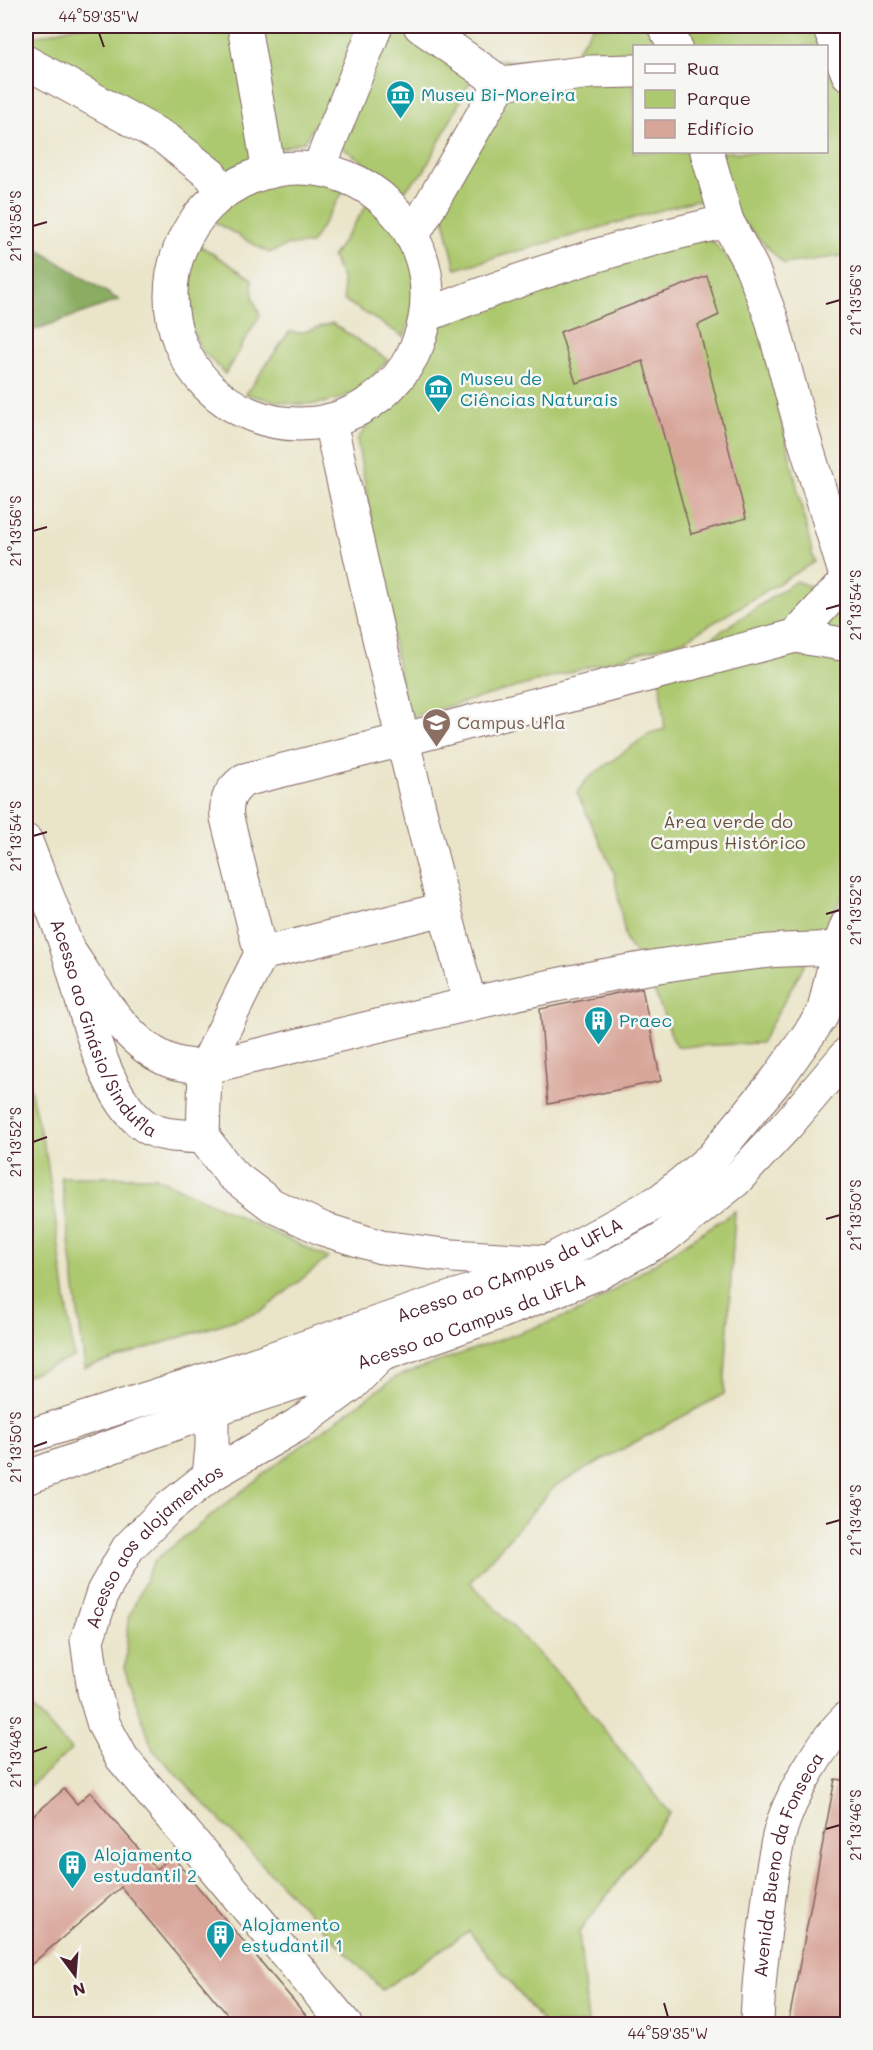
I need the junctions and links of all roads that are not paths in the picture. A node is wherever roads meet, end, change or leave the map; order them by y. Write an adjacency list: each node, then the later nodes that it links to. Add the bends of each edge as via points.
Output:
1 (244, 26): 13 (street)
2 (376, 26): 12 (street)
3 (420, 26): 10 (street)
4 (664, 26): 6 (street)
5 (829, 26): 9 (street)
6 (674, 45)
7 (26, 62): 14 (street, via 166,139 211,175)
8 (633, 71): 10 (street)
9 (848, 74)
10 (501, 83): 16 (street)
11 (707, 153): 15 (street)
12 (319, 168): 13 (street); 16 (street, via 366,186 404,219)
13 (269, 172): 14 (street)
14 (222, 192): 18 (street, via 188,229 170,276 172,327 185,355 194,373 231,407 279,424)
15 (726, 221): 17 (street, via 656,236 497,287); 19 (street, via 752,268 771,317)
16 (412, 237): 17 (street, via 425,265)
17 (427, 315): 18 (street, via 410,363 375,400)
18 (330, 422): 22 (street)
19 (847, 582): 20 (street)
20 (795, 636): 21 (street); 22 (street)
21 (848, 645)
22 (402, 740): 24 (street); 27 (street, via 244,780 227,798 227,818)
23 (26, 841): 26 (street, Acesso ao Ginásio/Sindufla)
24 (444, 909): 27 (street); 28 (street)
25 (844, 940): 28 (street, via 602,975); 32 (street, Acesso ao CAmpus da UFLA, via 823,1014 778,1078 712,1158 661,1200)
26 (67, 948): 30 (street, via 108,1008 150,1051 174,1062); 31 (street, Acesso ao Ginásio/Sindufla, via 92,1036 114,1087 130,1112 147,1127 173,1135)
27 (261, 954): 30 (street)
28 (470, 1004): 30 (street)
29 (848, 1053): 33 (street, Acesso ao Campus da UFLA, via 735,1181 662,1239 599,1273)
30 (206, 1068): 31 (street)
31 (203, 1137): 32 (street, via 231,1174 272,1205 323,1229 381,1246 453,1256)
32 (548, 1262): 35 (street, Acesso ao CAmpus da UFLA, via 240,1369)
33 (381, 1355): 34 (street, Acesso ao Campus da UFLA); 36 (street, Acesso aos alojamentos, via 351,1385 297,1425)
34 (212, 1410): 36 (street); 37 (street, Acesso ao Campus da UFLA)
35 (26, 1437)
36 (209, 1476): 39 (street, Acesso aos alojamentos, via 166,1510 128,1548 102,1592 87,1640 94,1691 104,1725 122,1758)
37 (26, 1478)
38 (848, 1717): 40 (street, Avenida Bueno da Fonseca, via 834,1731 801,1783 781,1830 772,1873)
39 (345, 2025)
40 (757, 2025)

